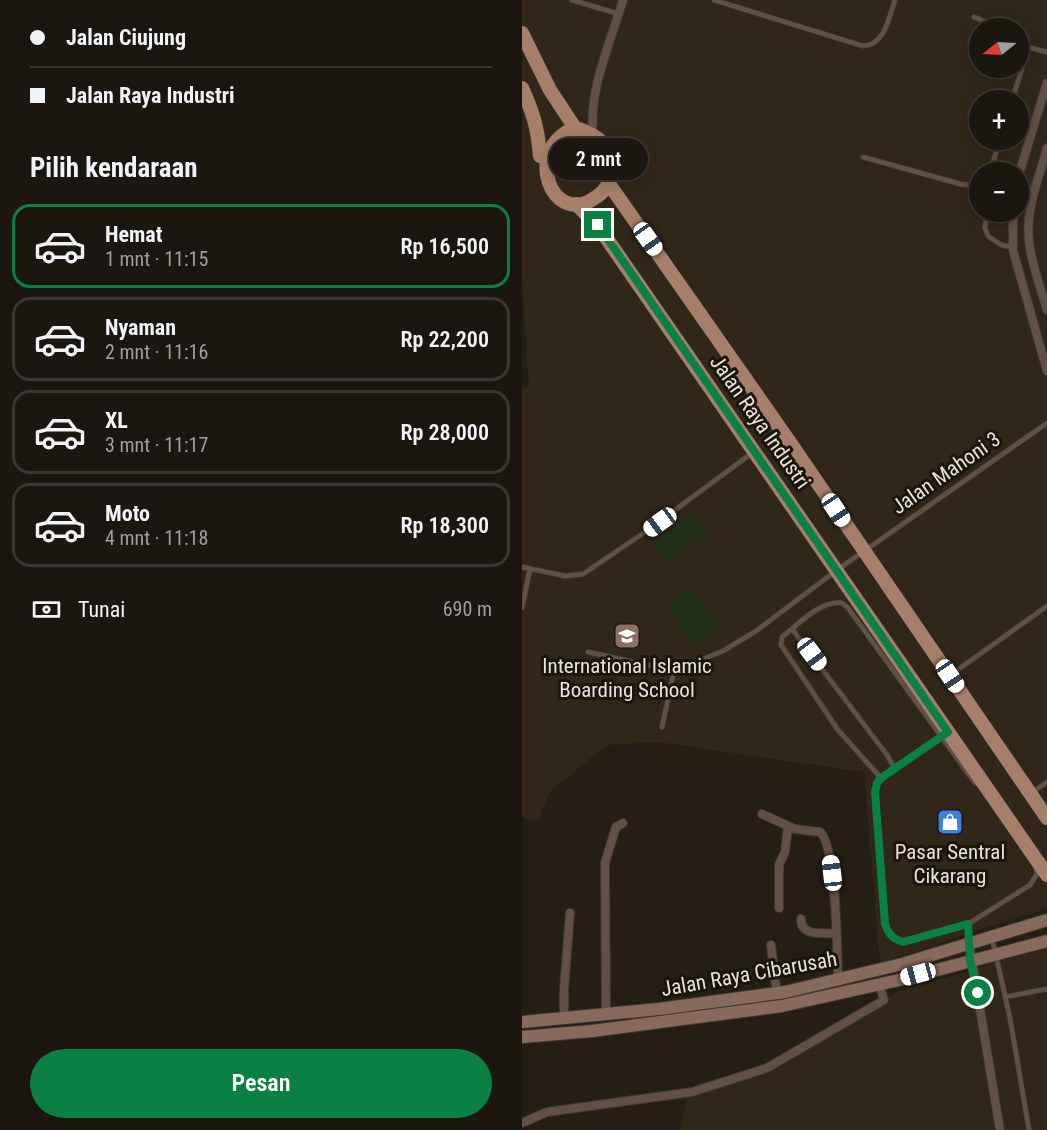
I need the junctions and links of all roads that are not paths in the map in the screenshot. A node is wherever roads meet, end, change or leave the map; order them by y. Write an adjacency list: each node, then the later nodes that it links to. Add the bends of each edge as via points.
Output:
1 (572, 0): 5 (lane)
2 (623, 0): 5 (street)
3 (714, 0): 4 (lane, via 863,46 870,46 883,34)
4 (895, 0)
5 (619, 14): 12 (street, via 595,94)
6 (522, 33): 11 (main road, via 550,90)
7 (1029, 47): 8 (lane)
8 (1047, 52)
9 (1047, 83): 16 (street)
10 (522, 88): 15 (main road, via 539,132)
11 (575, 128): 12 (main road); 15 (main road, via 551,139)
12 (593, 134): 17 (main road, via 609,151)
13 (1047, 148): 23 (street, via 1029,227)
14 (863, 157): 18 (lane)
15 (540, 158): 19 (main road, via 538,169 546,190 565,203)
16 (1023, 162)
17 (609, 184): 19 (main road, via 590,202); 29 (main road, Jalan Raya Industri)
18 (969, 185)
19 (576, 204): 28 (main road, Jalan Raya Industri, via 598,225)
20 (986, 222): 22 (lane, via 988,236 1001,245)
21 (1013, 222): 22 (street)
22 (1013, 247): 24 (street)
23 (1040, 282): 24 (street); 25 (street)
24 (1023, 289): 26 (street)
25 (1047, 310)
26 (1047, 371)
27 (1047, 423): 29 (lane, Jalan Mahoni 3)
28 (754, 451): 31 (lane, via 583,574 565,576); 32 (main road, Jalan Raya Industri)
29 (865, 552): 32 (lane, Jalan Mahoni 3); 38 (main road, Jalan Raya Industri)
30 (522, 567): 31 (lane)
31 (530, 569): 34 (lane)
32 (837, 570): 37 (lane, Jalan Mahoni 3, via 734,645); 40 (main road, Jalan Raya Industri)
33 (1047, 606): 38 (lane)
34 (522, 608)
35 (792, 629): 40 (lane, via 828,604 842,603); 41 (lane); 42 (lane, via 782,637 781,645 838,730)
36 (588, 652): 37 (lane)
37 (674, 671): 39 (lane)
38 (950, 676): 44 (main road, Jalan Raya Industri)
39 (662, 727)
40 (945, 735): 41 (lane); 49 (main road, Jalan Raya Industri); 54 (lane, via 1034,864 1037,874 1030,885)
41 (895, 769): 42 (lane)
42 (881, 778): 54 (lane, via 875,792 888,933 903,942)
43 (1047, 782): 44 (lane)
44 (1031, 794): 46 (main road, Jalan Raya Industri)
45 (762, 814): 48 (street)
46 (1047, 818)
47 (623, 823): 67 (street, via 616,827 605,864)
48 (788, 826): 50 (street, via 778,871); 55 (street, via 820,832 827,841)
49 (1047, 874)
50 (779, 908)
51 (570, 913): 68 (street)
52 (801, 919): 55 (street, via 806,931)
53 (1047, 920): 56 (street, Jalan Raya Cibarusah)
54 (968, 924): 58 (lane)
55 (836, 933): 62 (street)
56 (992, 936): 58 (street, Jalan Raya Cibarusah); 60 (lane)
57 (1047, 941): 60 (street, Jalan Raya Cibarusah)
58 (969, 943): 61 (street); 62 (street, Jalan Raya Cibarusah)
59 (771, 945): 65 (street)
60 (995, 953): 61 (street, Jalan Raya Cibarusah); 66 (lane)
61 (970, 960): 63 (street, Jalan Raya Cibarusah); 72 (street)
62 (838, 979): 65 (street, Jalan Raya Cibarusah)
63 (879, 984): 70 (street, Jalan Raya Cibarusah, via 742,1012); 71 (street, via 884,1000 766,1068 692,1092 547,1112)
64 (1047, 989): 66 (lane)
65 (778, 993): 67 (street, Jalan Raya Cibarusah)
66 (1005, 997): 73 (lane)
67 (606, 1014): 68 (street, Jalan Raya Cibarusah)
68 (564, 1018): 69 (street, Jalan Raya Cibarusah)
69 (522, 1022)
70 (522, 1037)
71 (522, 1123)
72 (1000, 1130)
73 (1029, 1130)

